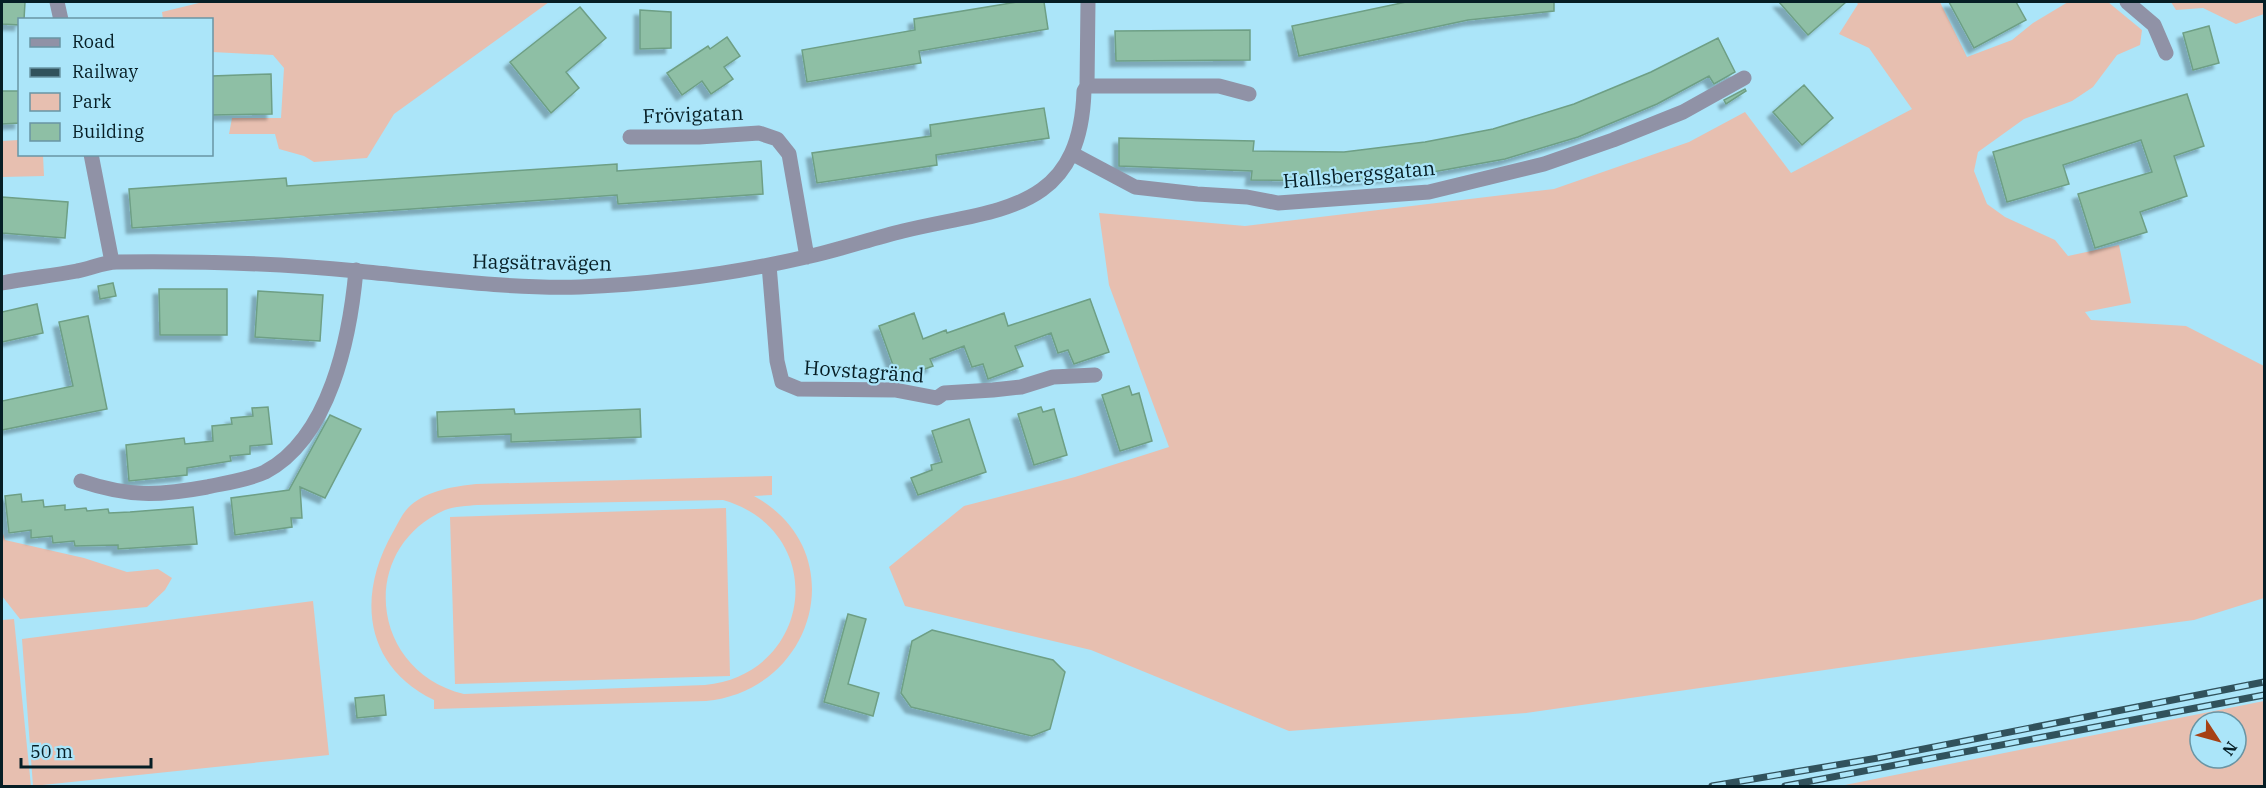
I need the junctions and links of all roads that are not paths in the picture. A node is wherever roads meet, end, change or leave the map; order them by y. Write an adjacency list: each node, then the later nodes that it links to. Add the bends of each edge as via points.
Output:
1 (57, 2): 4 (street)
2 (1088, 2): 7 (street, Hagsätravägen)
3 (2127, 2): 5 (street, via 2154,25)
4 (61, 18)
5 (2166, 53)
6 (1744, 78): 10 (street, Hallsbergsgatan, via 1683,112 1613,140 1544,164 1429,192 1278,203 1135,187)
7 (1087, 86): 8 (street, via 1219,86); 10 (street, Hagsätravägen, via 1080,134)
8 (1249, 94)
9 (630, 137): 12 (street, Frövigatan, via 759,133 777,140 789,154)
10 (1072, 154): 12 (street, Hagsätravägen, via 1062,170 1035,196 1019,204)
11 (91, 156): 13 (street)
12 (807, 257): 14 (street, Hagsätravägen)
13 (112, 262): 15 (street, Hagsätravägen); 16 (street, Hagsätravägen)
14 (769, 265): 15 (street, Hagsätravägen, via 576,287 503,285); 17 (street, Hovstagränd, via 777,361 782,381 799,389 895,390 937,398 944,393 1021,387 1053,378)
15 (356, 270): 18 (street, via 341,360 324,402 290,455 264,473 166,495 114,492)
16 (2, 283)
17 (1095, 375)
18 (81, 481)

